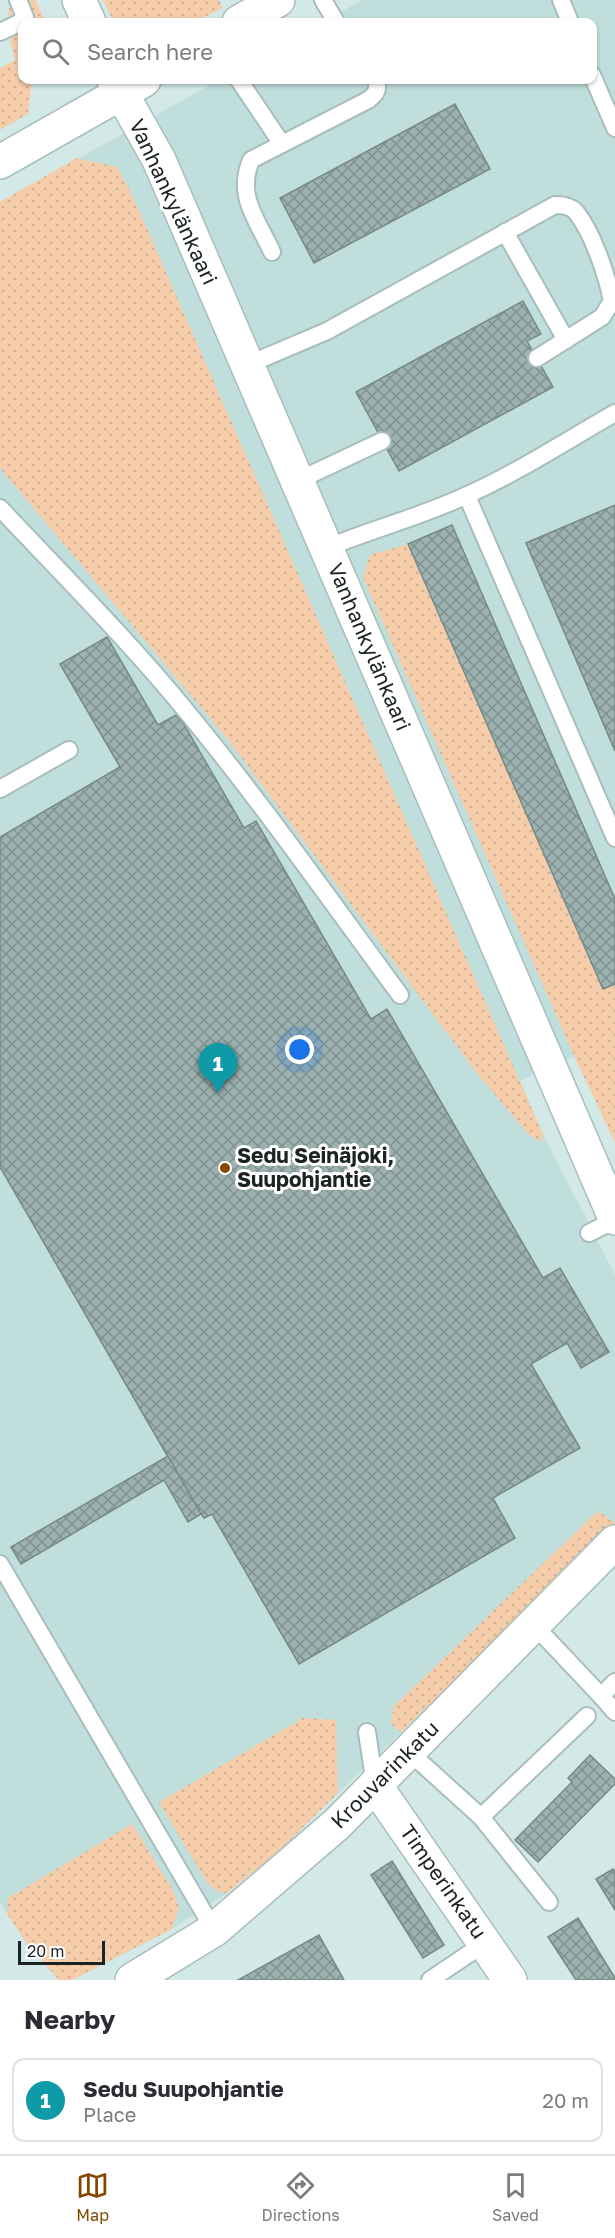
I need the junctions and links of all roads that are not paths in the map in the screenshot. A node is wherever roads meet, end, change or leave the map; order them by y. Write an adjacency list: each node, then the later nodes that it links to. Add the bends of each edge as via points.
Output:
1 (18, 0): 5 (lane)
2 (79, 0): 6 (street)
3 (323, 0): 7 (lane)
4 (561, 0): 8 (lane)
5 (24, 18)
6 (87, 18)
7 (334, 18)
8 (568, 18)
9 (18, 23): 10 (lane)
10 (0, 32)
11 (127, 84): 17 (street); 22 (street, Vanhankylänkaari)
12 (242, 84): 16 (lane)
13 (377, 84): 16 (lane, via 375,95 368,100)
14 (596, 84): 15 (lane)
15 (615, 128)
16 (282, 144): 19 (lane, via 251,160 244,184 246,197)
17 (0, 162)
18 (505, 232): 20 (lane); 20 (lane, via 555,205 576,211 606,270 612,301 602,317); 22 (lane, via 327,331)
19 (273, 252)
20 (566, 340): 21 (lane)
21 (537, 358)
22 (247, 365): 25 (street, Vanhankylänkaari)
23 (615, 414): 26 (lane)
24 (382, 441): 25 (lane)
25 (297, 481): 28 (street, Vanhankylänkaari)
26 (467, 496): 28 (lane); 31 (lane)
27 (0, 508): 32 (lane, via 187,712)
28 (327, 548): 33 (street, Vanhankylänkaari)
29 (69, 750): 30 (lane)
30 (0, 789)
31 (615, 838)
32 (400, 995)
33 (606, 1224)
34 (615, 1542): 36 (street, Krouvarinkatu)
35 (0, 1563): 46 (lane)
36 (534, 1625): 38 (lane); 42 (street, Krouvarinkatu)
37 (615, 1682): 38 (lane)
38 (601, 1696): 39 (lane)
39 (615, 1712)
40 (587, 1716): 44 (lane)
41 (367, 1732): 43 (lane)
42 (408, 1751): 43 (street, Krouvarinkatu); 44 (lane)
43 (375, 1785): 46 (street, Krouvarinkatu, via 328,1832); 47 (street, Timperinkatu)
44 (481, 1817): 45 (lane)
45 (549, 1902)
46 (214, 1930): 48 (street, Krouvarinkatu)
47 (485, 1943): 49 (lane); 50 (street, Timperinkatu)
48 (132, 1980)
49 (430, 1980)
50 (510, 1980)

